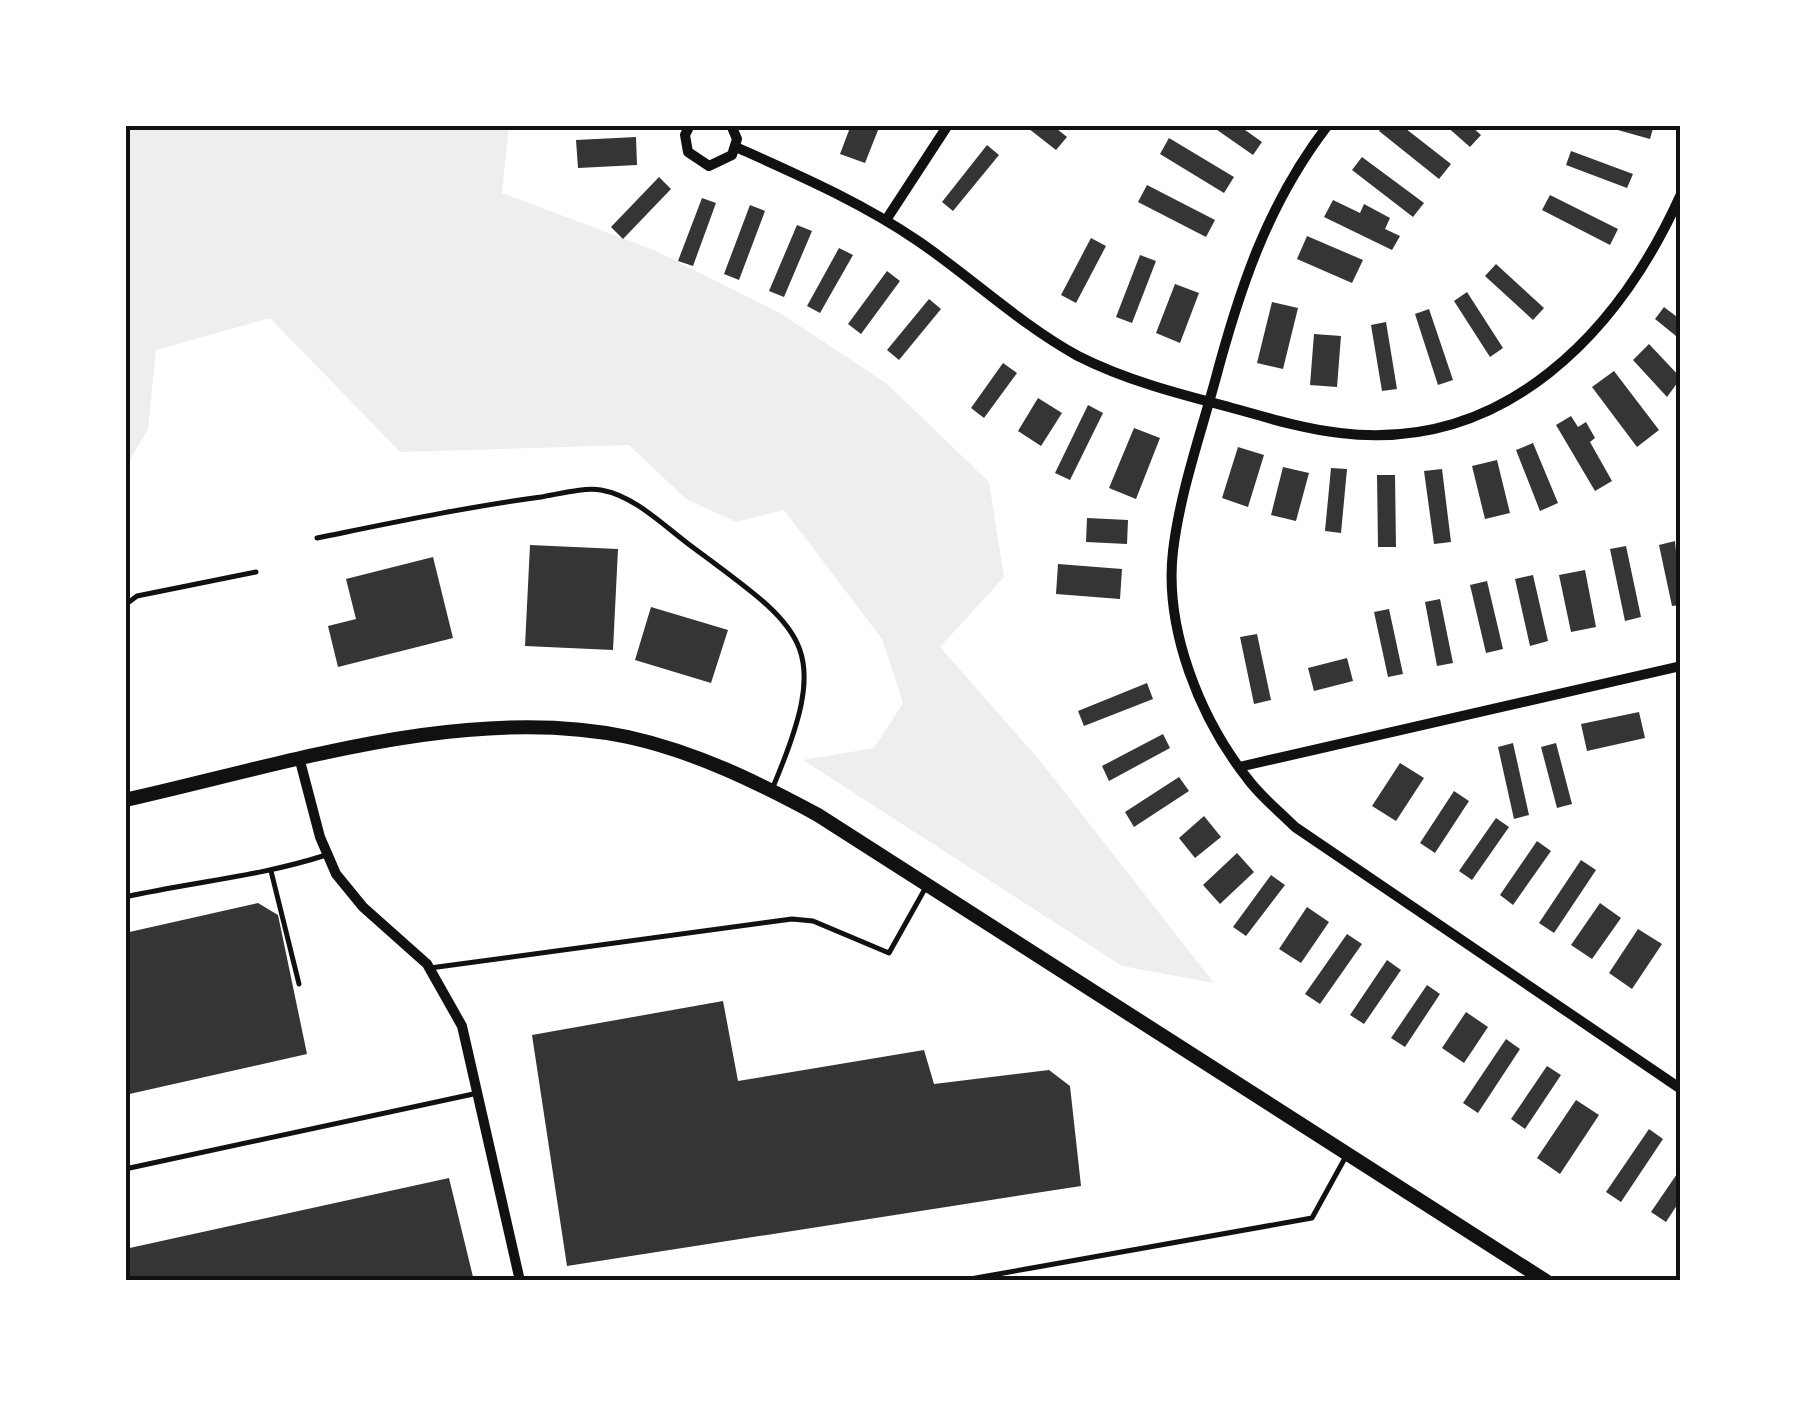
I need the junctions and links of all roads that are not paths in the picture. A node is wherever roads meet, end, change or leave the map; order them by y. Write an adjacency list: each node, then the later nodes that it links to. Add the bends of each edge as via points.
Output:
1 (690, 125): 5 (street, via 685,144 700,164 726,162)
2 (732, 125): 5 (street)
3 (948, 125): 7 (street)
4 (1328, 125): 8 (street, via 1250,259)
5 (736, 147): 7 (street)
6 (1681, 194): 8 (street, via 1620,302 1584,346 1496,407 1426,429 1342,434)
7 (886, 220): 8 (street, via 1076,355)
8 (1209, 402): 14 (street, via 1173,552 1173,590 1194,682)
9 (316, 538): 15 (lane, via 580,491 625,497 759,596 797,642 806,694)
10 (256, 572): 11 (lane, via 137,596)
11 (125, 605)
12 (1681, 666): 14 (street)
13 (300, 761): 15 (main road, via 459,731 586,730 700,758); 16 (main road); 17 (street)
14 (1239, 767): 23 (street, via 1332,854)
15 (772, 790): 19 (main road)
16 (125, 800)
17 (326, 855): 18 (lane); 21 (street, via 363,908)
18 (270, 870): 20 (lane); 22 (lane)
19 (928, 884): 21 (lane, via 889,952 814,921 792,919); 25 (main road)
20 (125, 897)
21 (430, 968): 24 (street, via 462,1026)
22 (300, 984)
23 (1681, 1089)
24 (478, 1094): 26 (lane); 27 (street)
25 (1347, 1153): 28 (lane, via 1312,1218); 29 (main road)
26 (125, 1169)
27 (520, 1281)
28 (959, 1281)
29 (1546, 1281)

